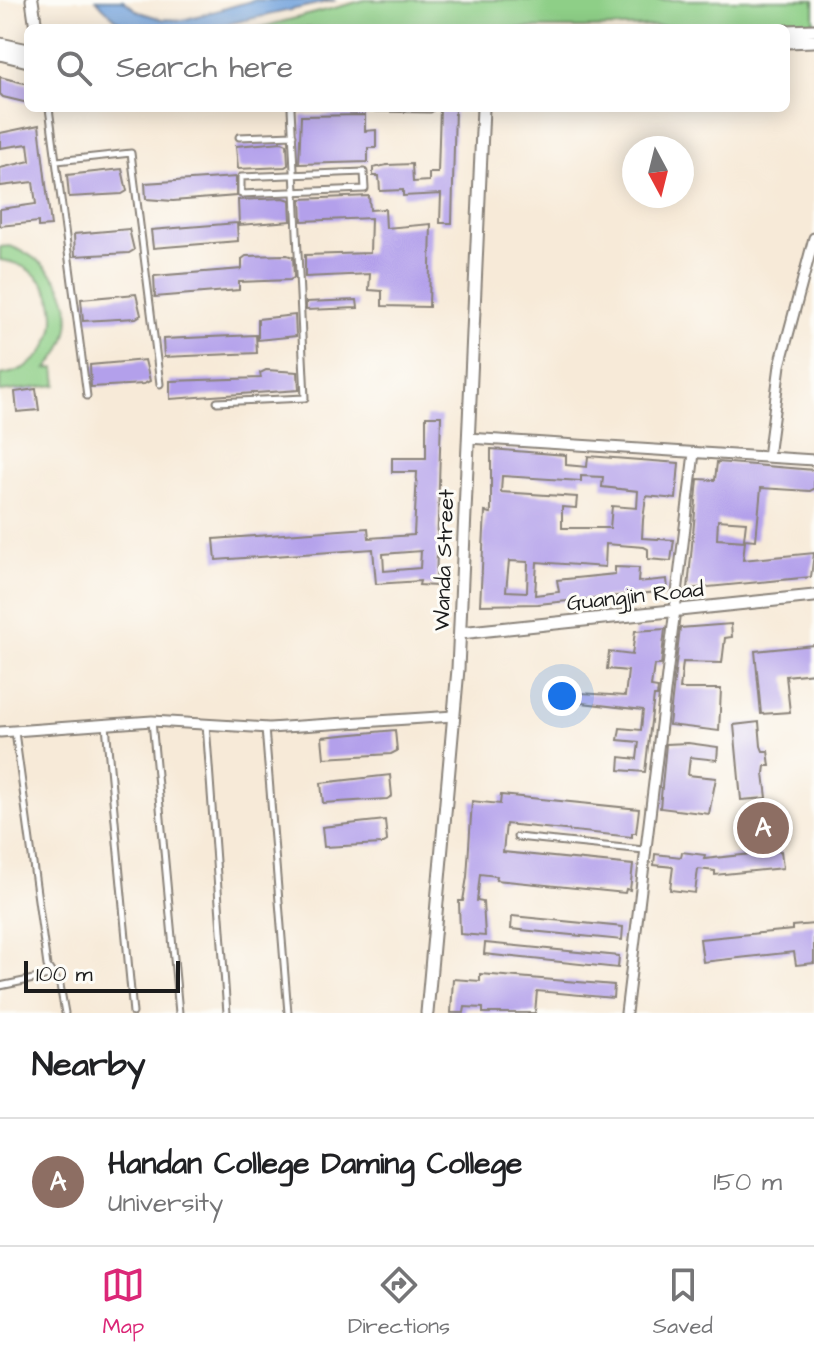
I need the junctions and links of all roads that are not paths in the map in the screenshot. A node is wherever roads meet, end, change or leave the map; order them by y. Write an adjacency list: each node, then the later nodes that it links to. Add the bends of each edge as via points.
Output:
1 (32, 0): 2 (street)
2 (35, 24)
3 (814, 30): 4 (street)
4 (790, 31)
5 (814, 41): 6 (street)
6 (790, 42)
7 (0, 44): 8 (street)
8 (24, 49)
9 (0, 54): 10 (street)
10 (24, 60)
11 (50, 112): 16 (lane)
12 (291, 112): 14 (lane)
13 (483, 112): 23 (street, Wanda Street)
14 (293, 135): 15 (lane); 17 (lane)
15 (239, 137)
16 (57, 161): 20 (lane, via 131,153); 21 (lane)
17 (294, 175): 18 (lane); 18 (lane, via 241,177 241,194); 18 (lane, via 364,172 365,189)
18 (295, 192): 22 (lane, via 305,398)
19 (814, 238): 25 (street, via 780,365)
20 (160, 384)
21 (87, 396)
22 (217, 402)
23 (468, 438): 24 (street); 29 (street, Wanda Street)
24 (694, 453): 25 (street); 28 (street)
25 (768, 457): 26 (street)
26 (814, 460)
27 (814, 596): 28 (street, Guangjin Road)
28 (675, 611): 29 (street, Guangjin Road); 38 (street)
29 (460, 633): 30 (street, Wanda Street)
30 (454, 716): 34 (street); 46 (street, Wanda Street)
31 (152, 721): 32 (street); 33 (street); 43 (lane)
32 (206, 724): 34 (street); 44 (lane)
33 (106, 725): 36 (street); 42 (lane)
34 (265, 728): 45 (lane)
35 (0, 732): 36 (street)
36 (15, 732): 39 (lane, via 47,966)
37 (517, 837): 38 (lane)
38 (645, 851): 47 (street)
39 (53, 975): 40 (lane); 41 (lane)
40 (0, 986)
41 (65, 1013)
42 (133, 1013)
43 (179, 1013)
44 (227, 1013)
45 (288, 1013)
46 (427, 1013)
47 (626, 1013)

